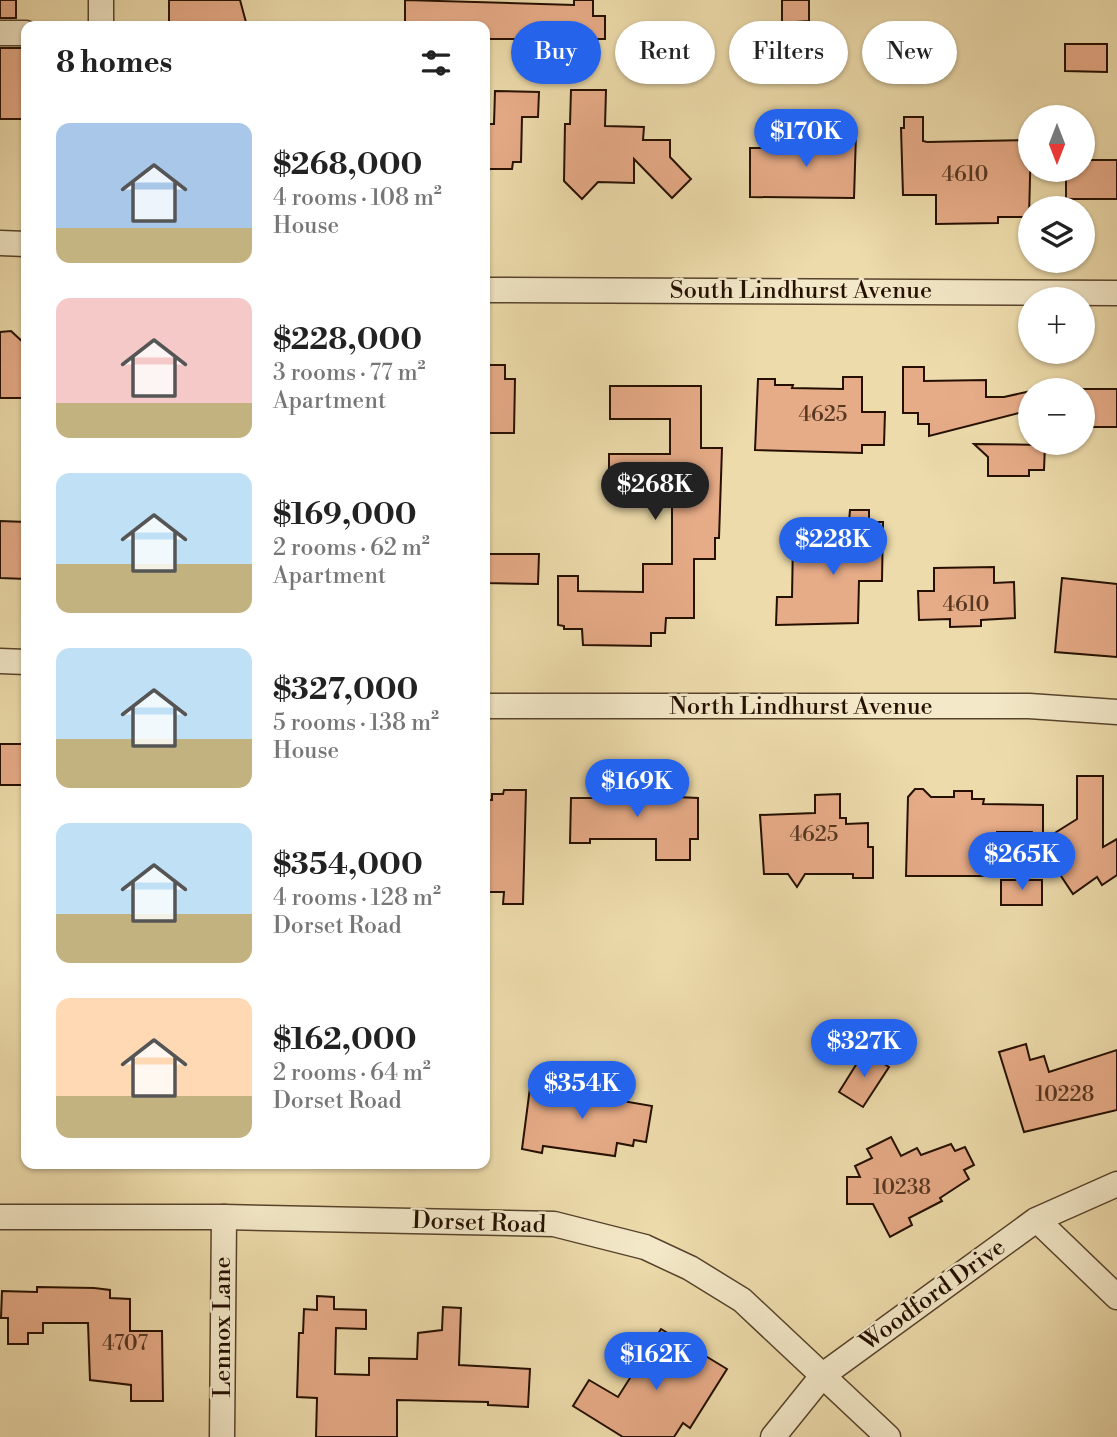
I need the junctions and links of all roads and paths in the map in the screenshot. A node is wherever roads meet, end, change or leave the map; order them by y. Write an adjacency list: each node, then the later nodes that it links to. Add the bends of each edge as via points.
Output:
1 (101, 0): 2 (street)
2 (101, 21)
3 (0, 33): 4 (street)
4 (21, 33)
5 (0, 243): 6 (street)
6 (21, 244)
7 (490, 290): 8 (street, South Lindhurst Avenue)
8 (1117, 293)
9 (0, 661): 10 (street)
10 (21, 662)
11 (490, 706): 12 (street, North Lindhurst Avenue, via 1029,706)
12 (1117, 712)
13 (1117, 1184): 16 (street, Woodford Drive)
14 (0, 1217): 15 (street, Dorset Road)
15 (224, 1217): 18 (street, Dorset Road, via 554,1224 632,1244 690,1268 742,1300); 19 (street, Lennox Lane)
16 (1037, 1220): 17 (street); 18 (street, Woodford Drive)
17 (1117, 1297)
18 (823, 1375): 20 (street, Woodford Drive); 21 (street, Dorset Road)
19 (222, 1437)
20 (773, 1437)
21 (888, 1437)

